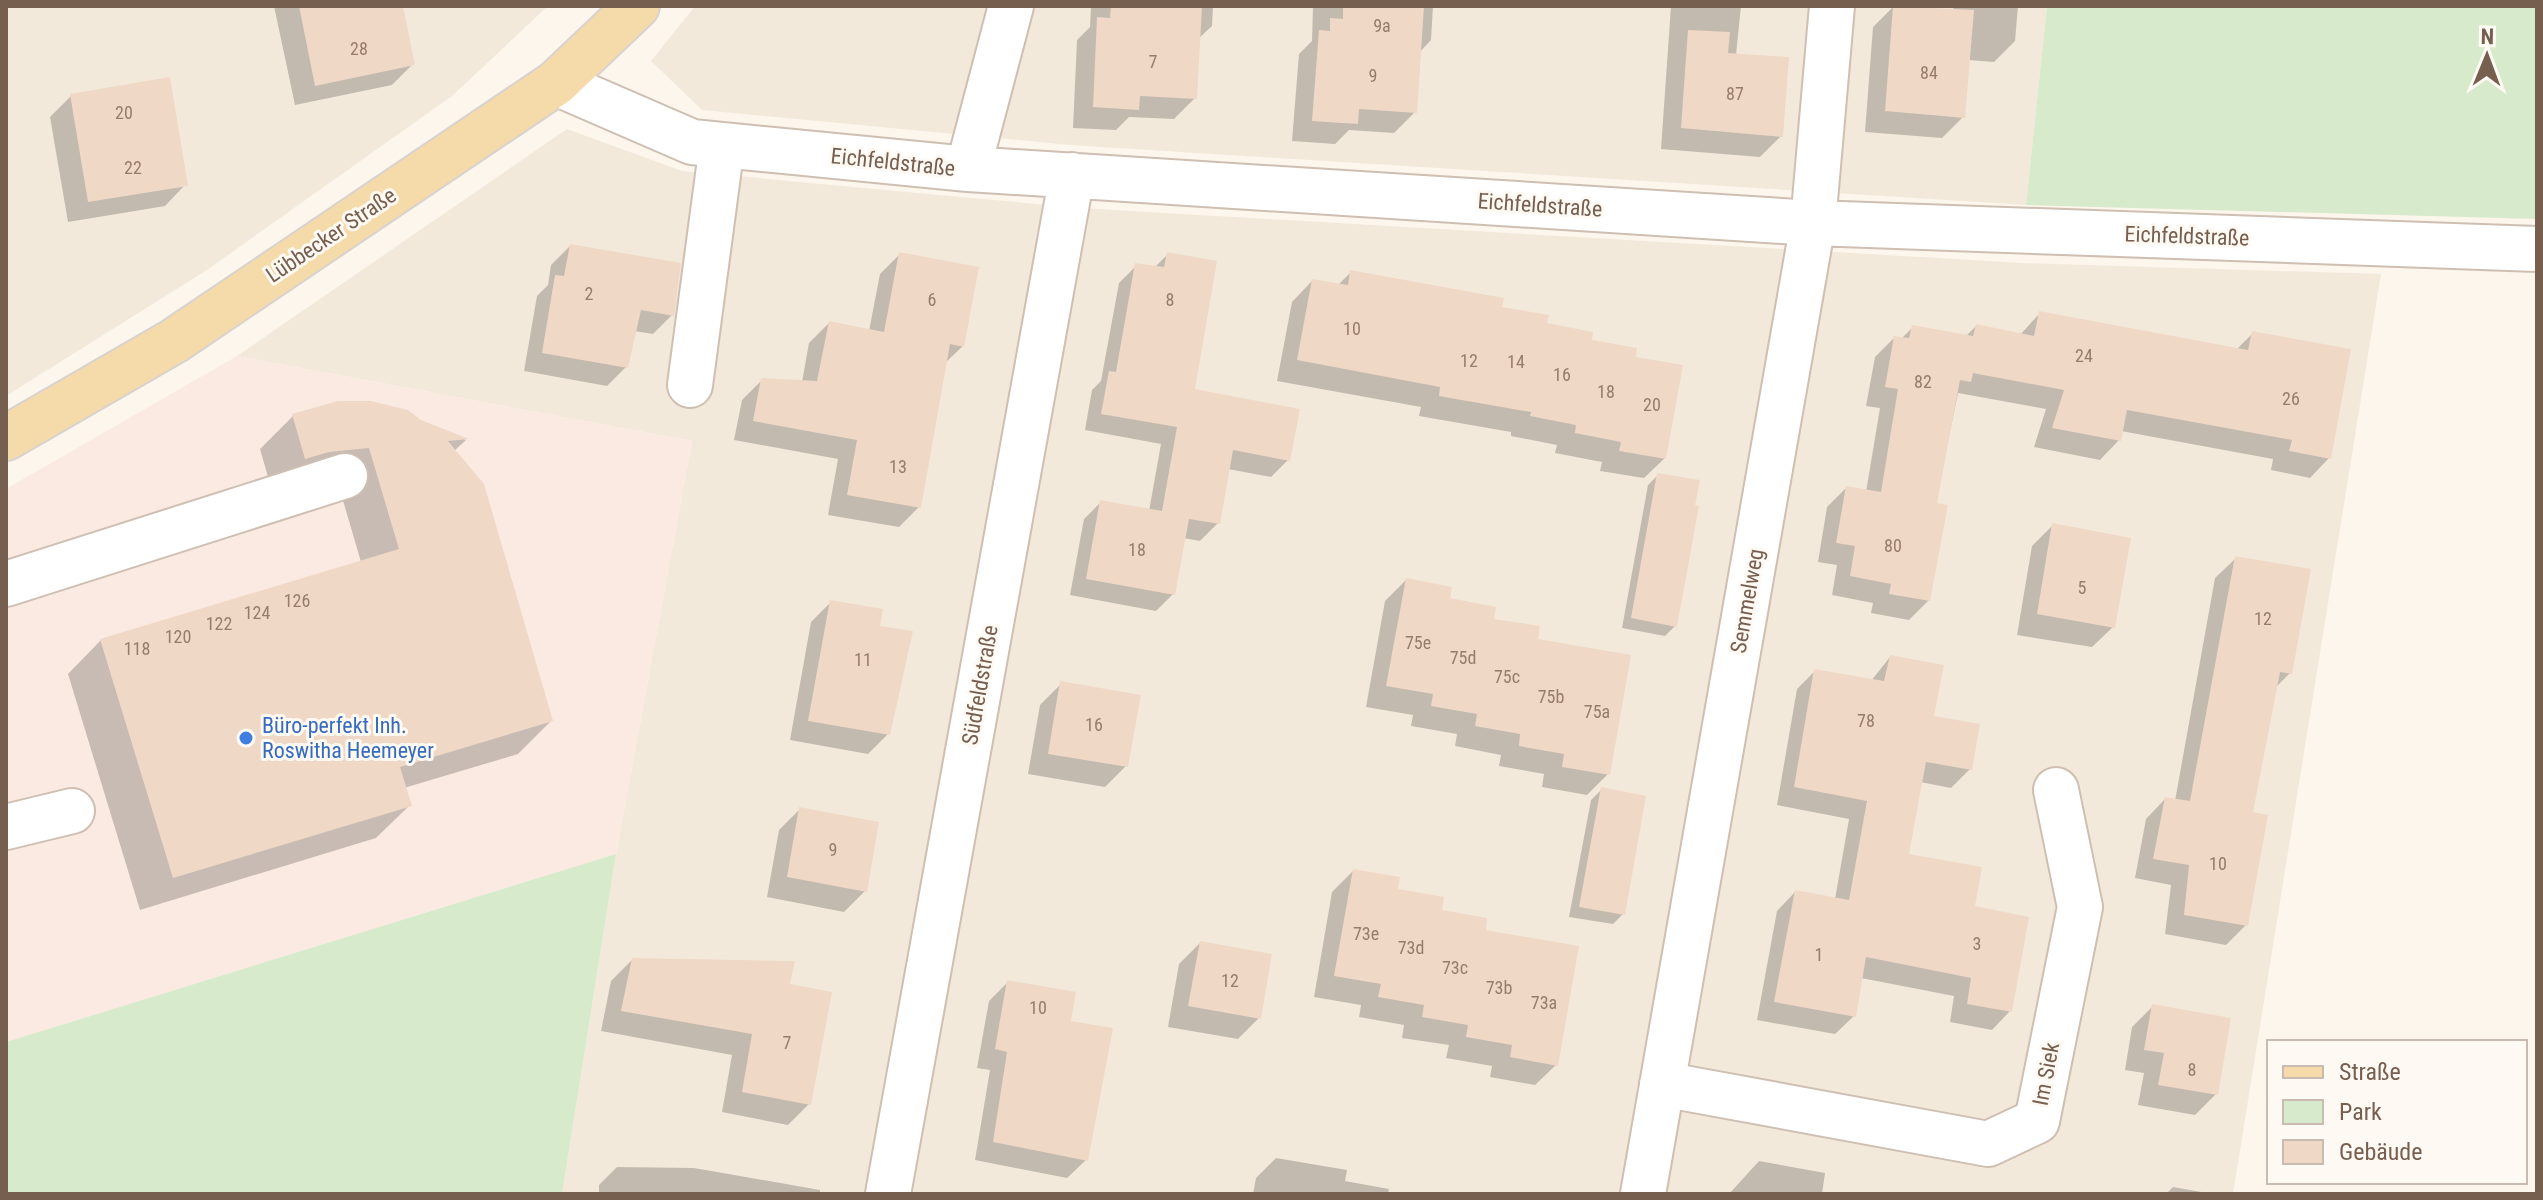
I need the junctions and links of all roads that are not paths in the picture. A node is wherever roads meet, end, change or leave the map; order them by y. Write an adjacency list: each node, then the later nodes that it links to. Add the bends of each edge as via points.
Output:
1 (637, 6): 4 (main road, Lübbecker Straße)
2 (1011, 6): 6 (street)
3 (1832, 6): 8 (street, Semmelweg)
4 (556, 83): 5 (street, Eichfeldstraße, via 692,142); 11 (main road, Lübbecker Straße, via 174,341)
5 (722, 145): 6 (street, Eichfeldstraße); 10 (street)
6 (968, 169): 7 (street, Eichfeldstraße)
7 (1072, 175): 8 (street, Eichfeldstraße); 18 (street, Südfeldstraße)
8 (1813, 223): 9 (street, Eichfeldstraße); 17 (street, Semmelweg)
9 (2537, 249)
10 (690, 385)
11 (6, 438)
12 (345, 476): 13 (street)
13 (6, 584)
14 (2056, 790): 17 (street, Im Siek, via 2080,907 2037,1121 1988,1144)
15 (72, 811): 16 (street)
16 (6, 827)
17 (1662, 1084): 19 (street, Semmelweg)
18 (888, 1194)
19 (1643, 1194)

